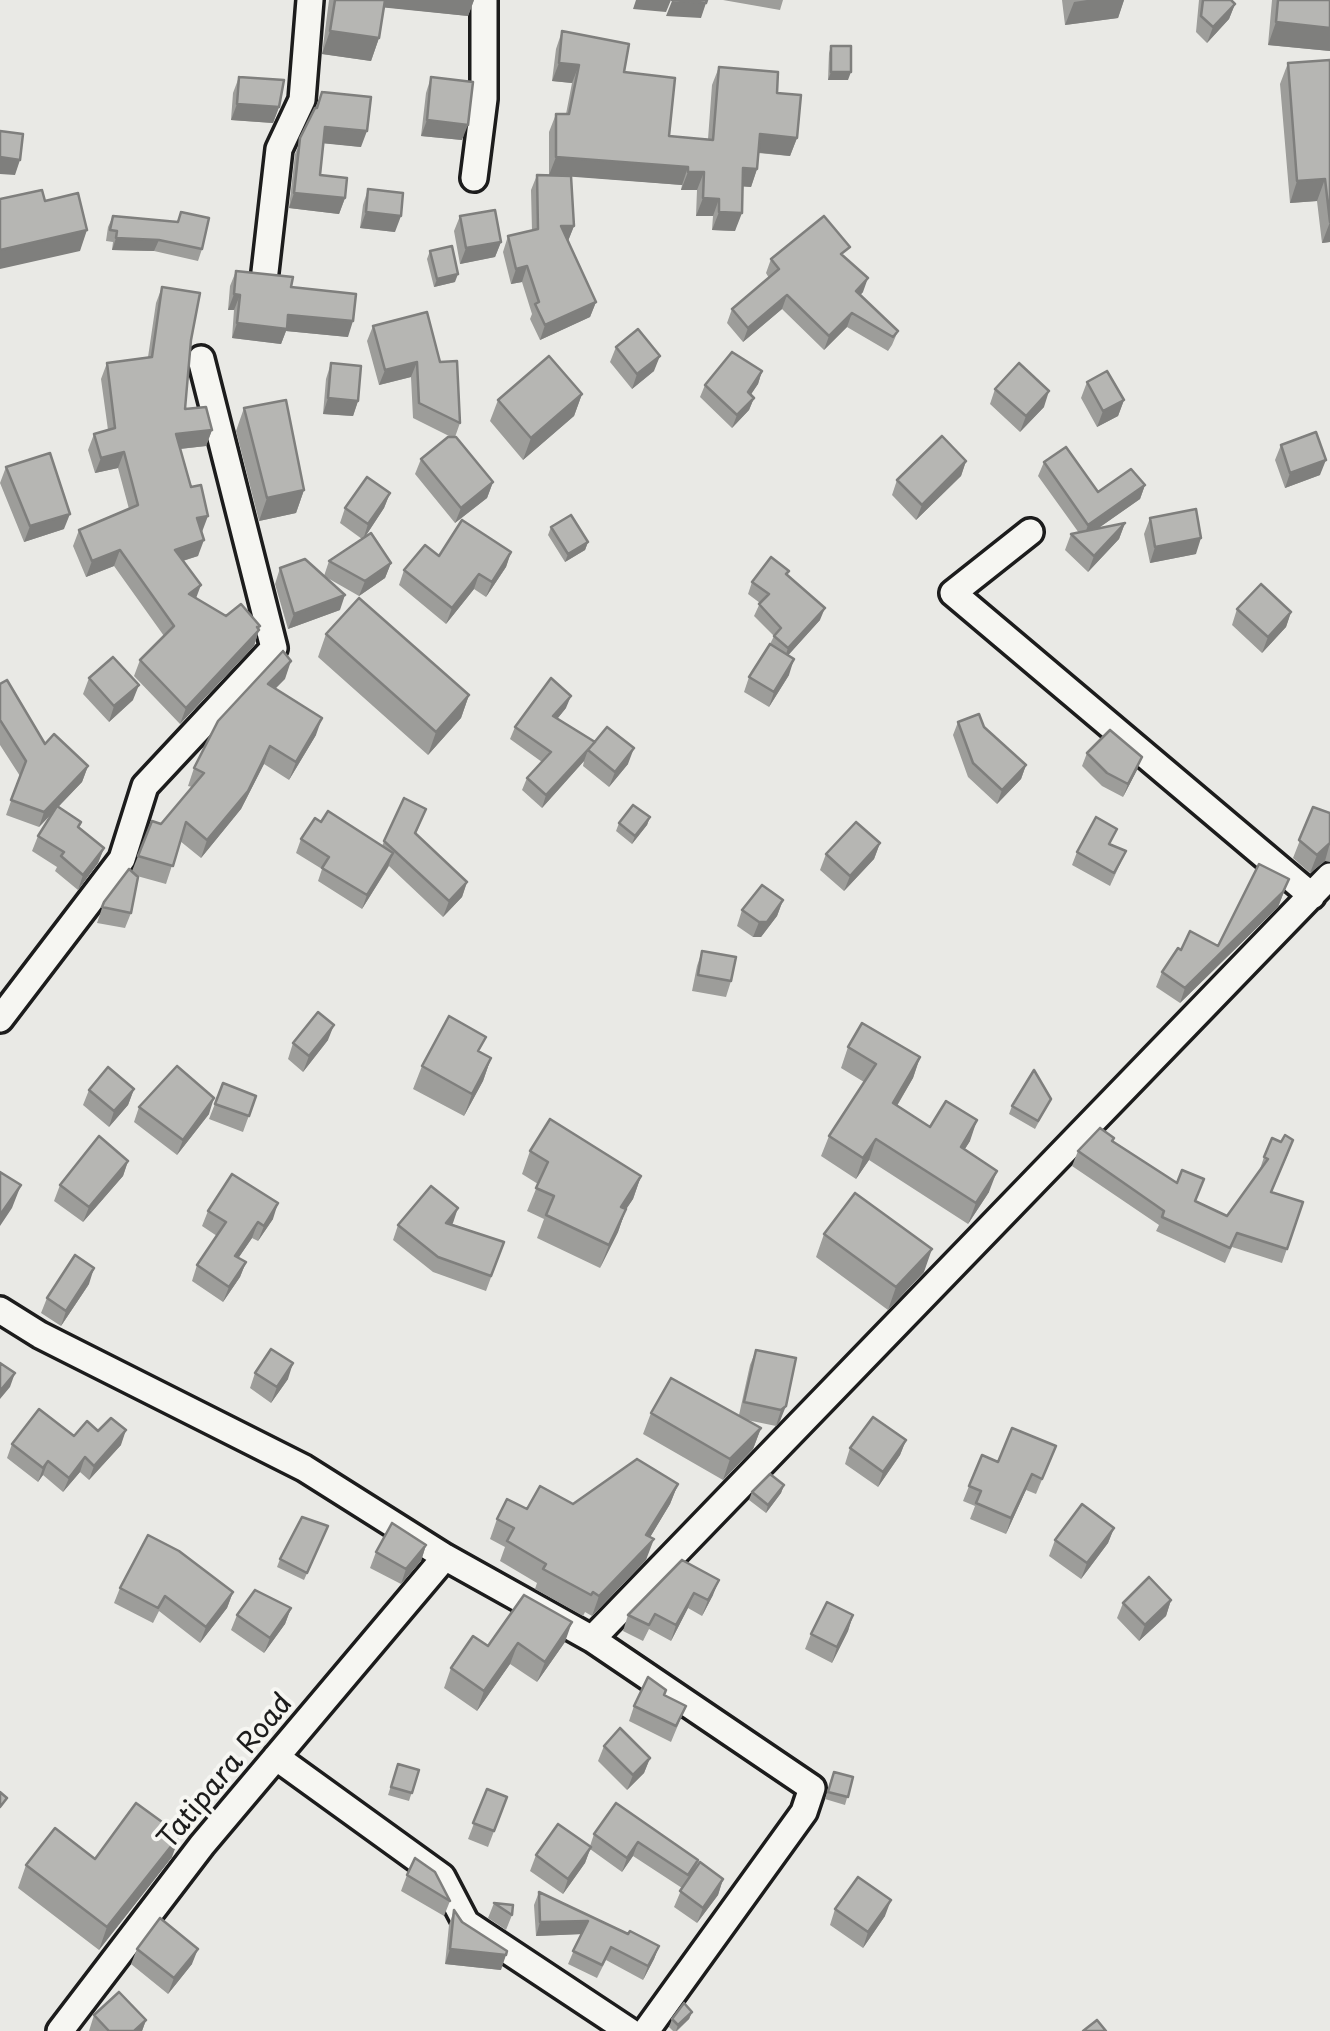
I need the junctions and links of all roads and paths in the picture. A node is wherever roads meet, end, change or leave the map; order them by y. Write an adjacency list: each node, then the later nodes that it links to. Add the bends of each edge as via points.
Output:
1 (310, 0): 4 (street, via 302,100 278,149)
2 (484, 0): 3 (street, via 484,98)
3 (474, 178)
4 (265, 272)
5 (201, 359): 8 (street, via 274,648 145,786 122,859)
6 (1030, 532): 7 (street, via 954,593)
7 (1321, 886): 11 (street)
8 (0, 1019)
9 (0, 1310): 10 (street, via 304,1468)
10 (445, 1557): 11 (street); 12 (street, Tatipara Road)
11 (592, 1639): 15 (street, via 812,1788 804,1812)
12 (276, 1758): 13 (street, Tatipara Road); 14 (street, via 442,1877 466,1922)
13 (60, 2031)
14 (629, 2031)
15 (646, 2031)

